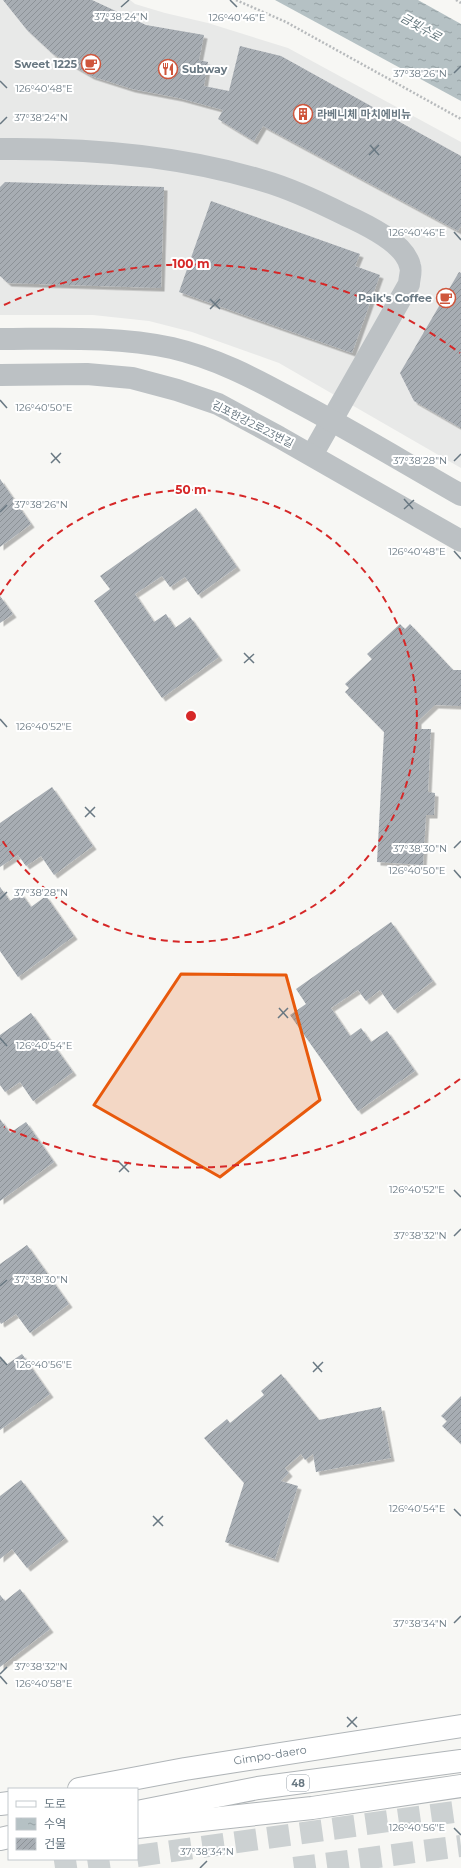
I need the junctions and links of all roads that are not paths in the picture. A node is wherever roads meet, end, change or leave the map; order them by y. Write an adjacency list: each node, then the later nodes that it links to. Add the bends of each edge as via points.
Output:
1 (0, 149): 4 (street, via 71,150 142,156 221,170 265,181 312,199 361,222 385,237 404,253 411,267 409,284)
2 (0, 339): 4 (street, via 131,341 173,349 239,370)
3 (0, 375): 5 (street, 김포한강2로23번길, via 87,374 132,378 218,404)
4 (332, 420): 5 (street); 6 (street)
5 (312, 455): 7 (street, 김포한강2로23번길)
6 (461, 495)
7 (461, 541)
8 (461, 1726): 11 (main road, Gimpo-daero, via 185,1769)
9 (461, 1761): 12 (main road, 48, via 258,1788)
10 (461, 1786): 13 (main road, via 312,1808)
11 (84, 1788)
12 (138, 1812)
13 (138, 1827)

